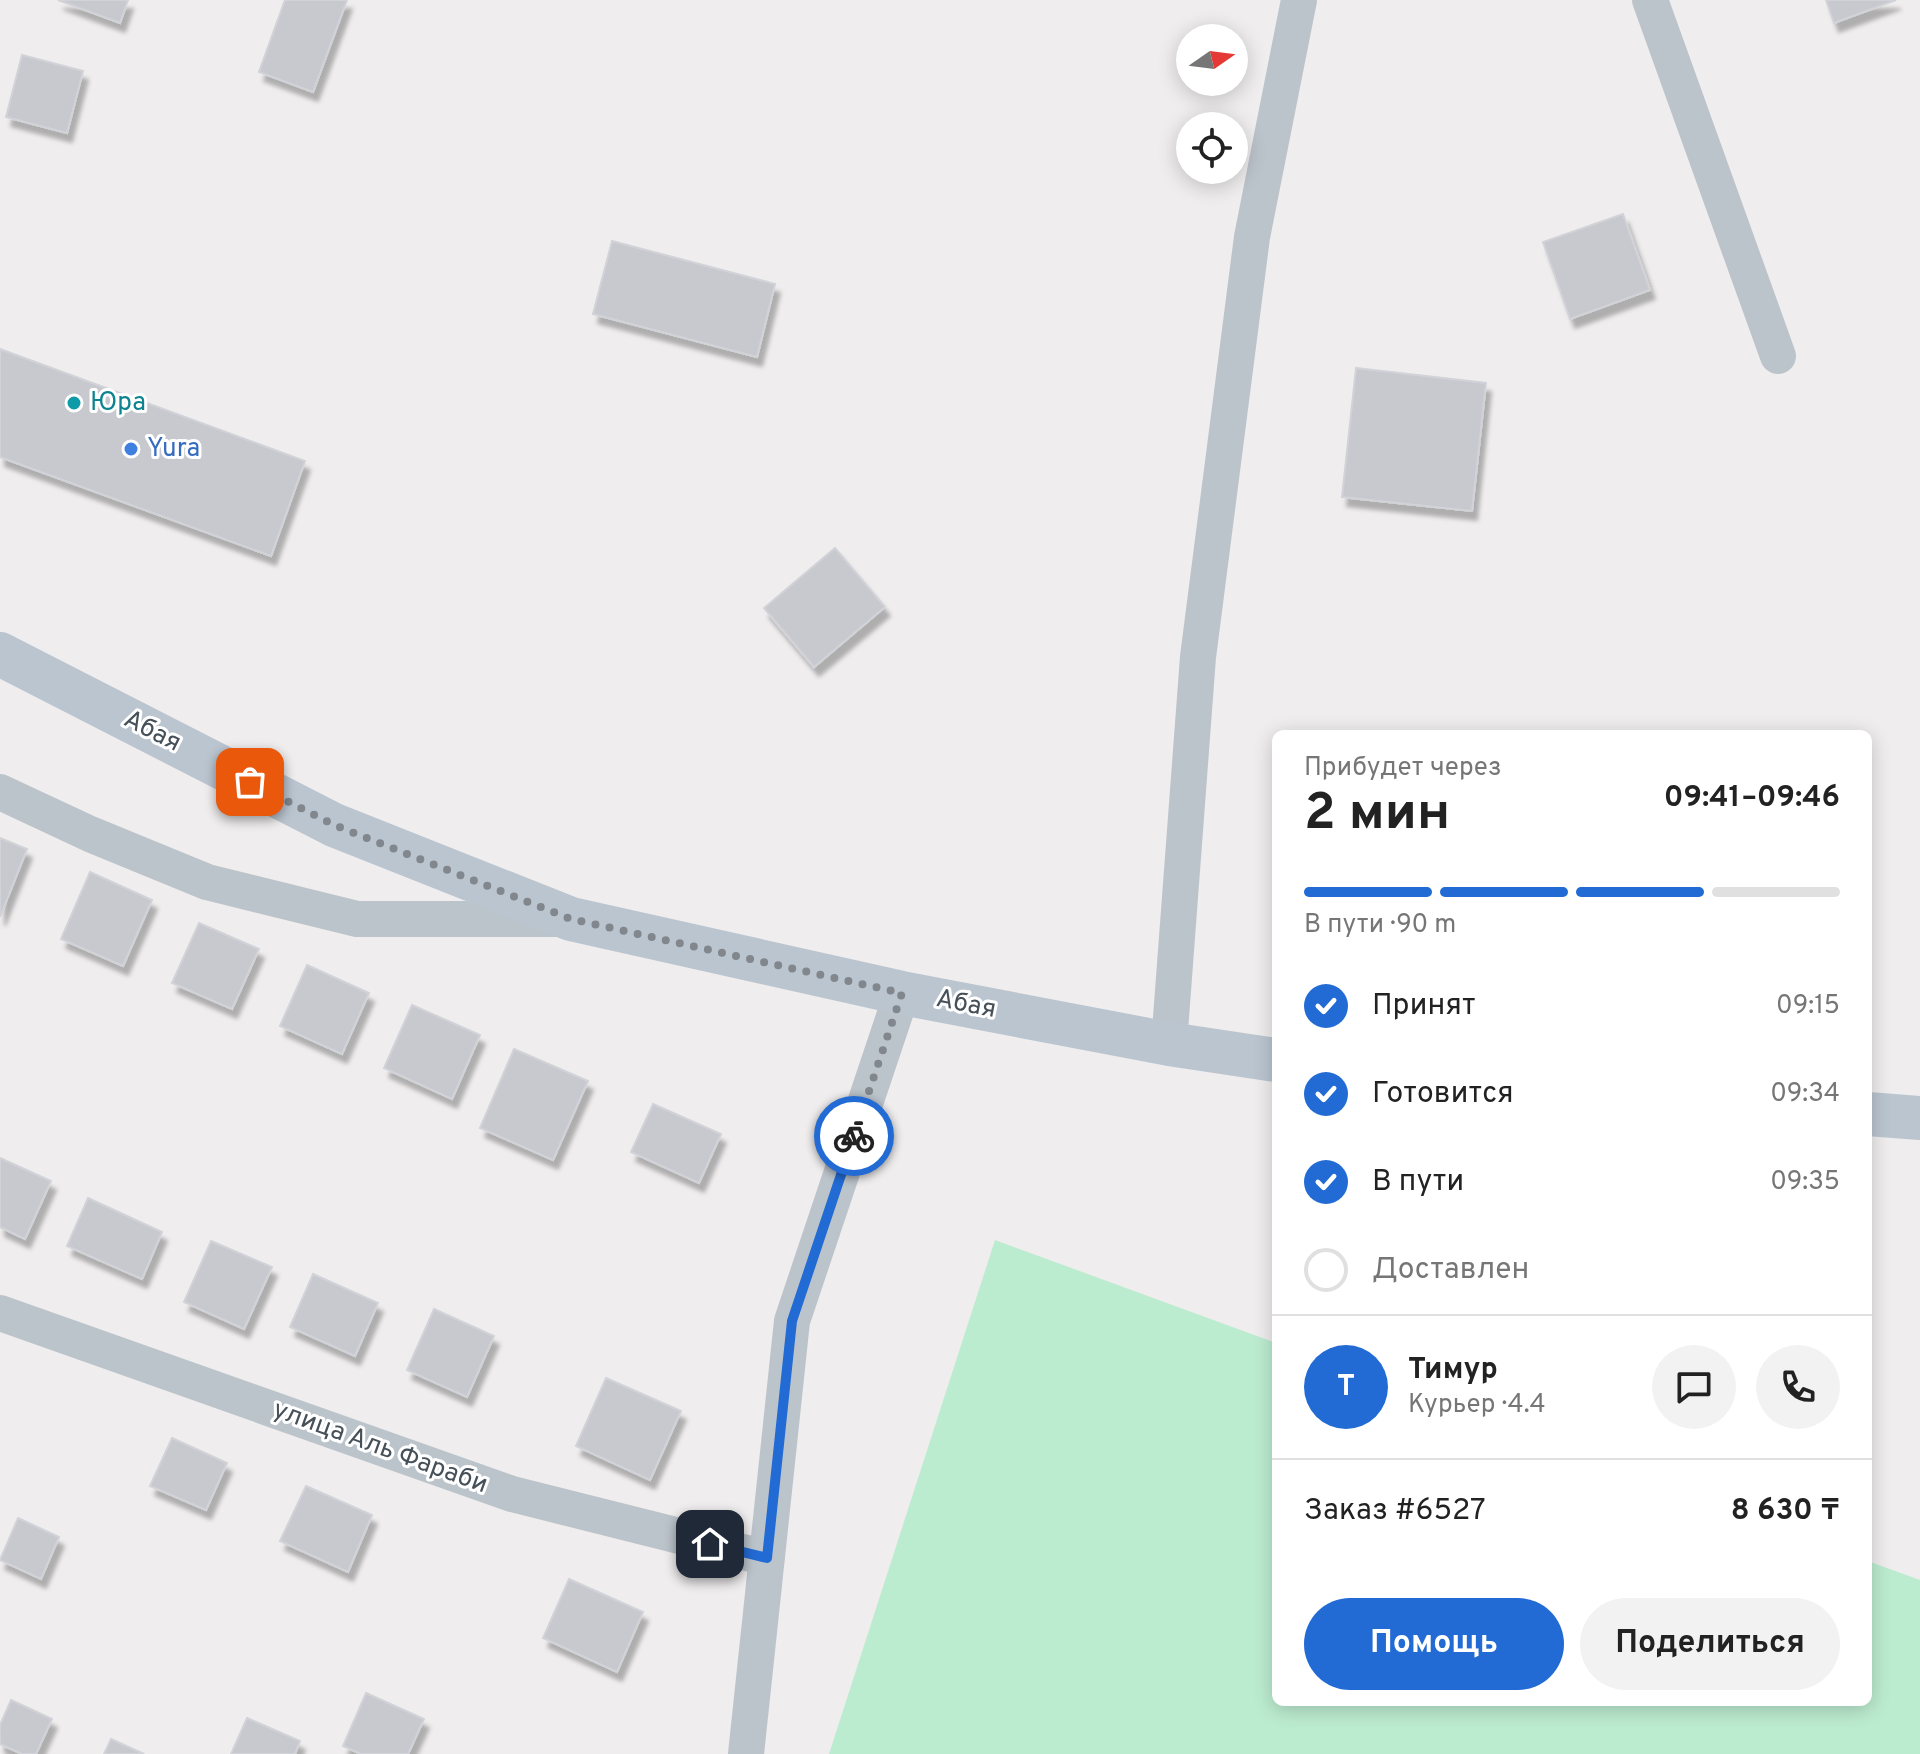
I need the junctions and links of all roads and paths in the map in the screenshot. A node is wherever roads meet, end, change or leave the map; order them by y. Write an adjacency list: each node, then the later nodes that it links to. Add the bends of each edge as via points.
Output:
1 (1299, 0): 8 (street, via 1252,237 1198,657)
2 (1650, 0): 3 (street)
3 (1778, 356)
4 (0, 654): 6 (street, Абая, via 334,825)
5 (0, 792): 6 (street, via 207,882 357,919)
6 (571, 919): 7 (street, Абая)
7 (902, 993): 8 (street, Абая); 13 (street, via 792,1321)
8 (1169, 1044): 9 (street, Абая)
9 (1272, 1059)
10 (1872, 1114): 11 (street)
11 (1920, 1118)
12 (0, 1313): 13 (street, улица Аль Фараби, via 512,1494)
13 (767, 1558): 14 (street)
14 (746, 1754)

